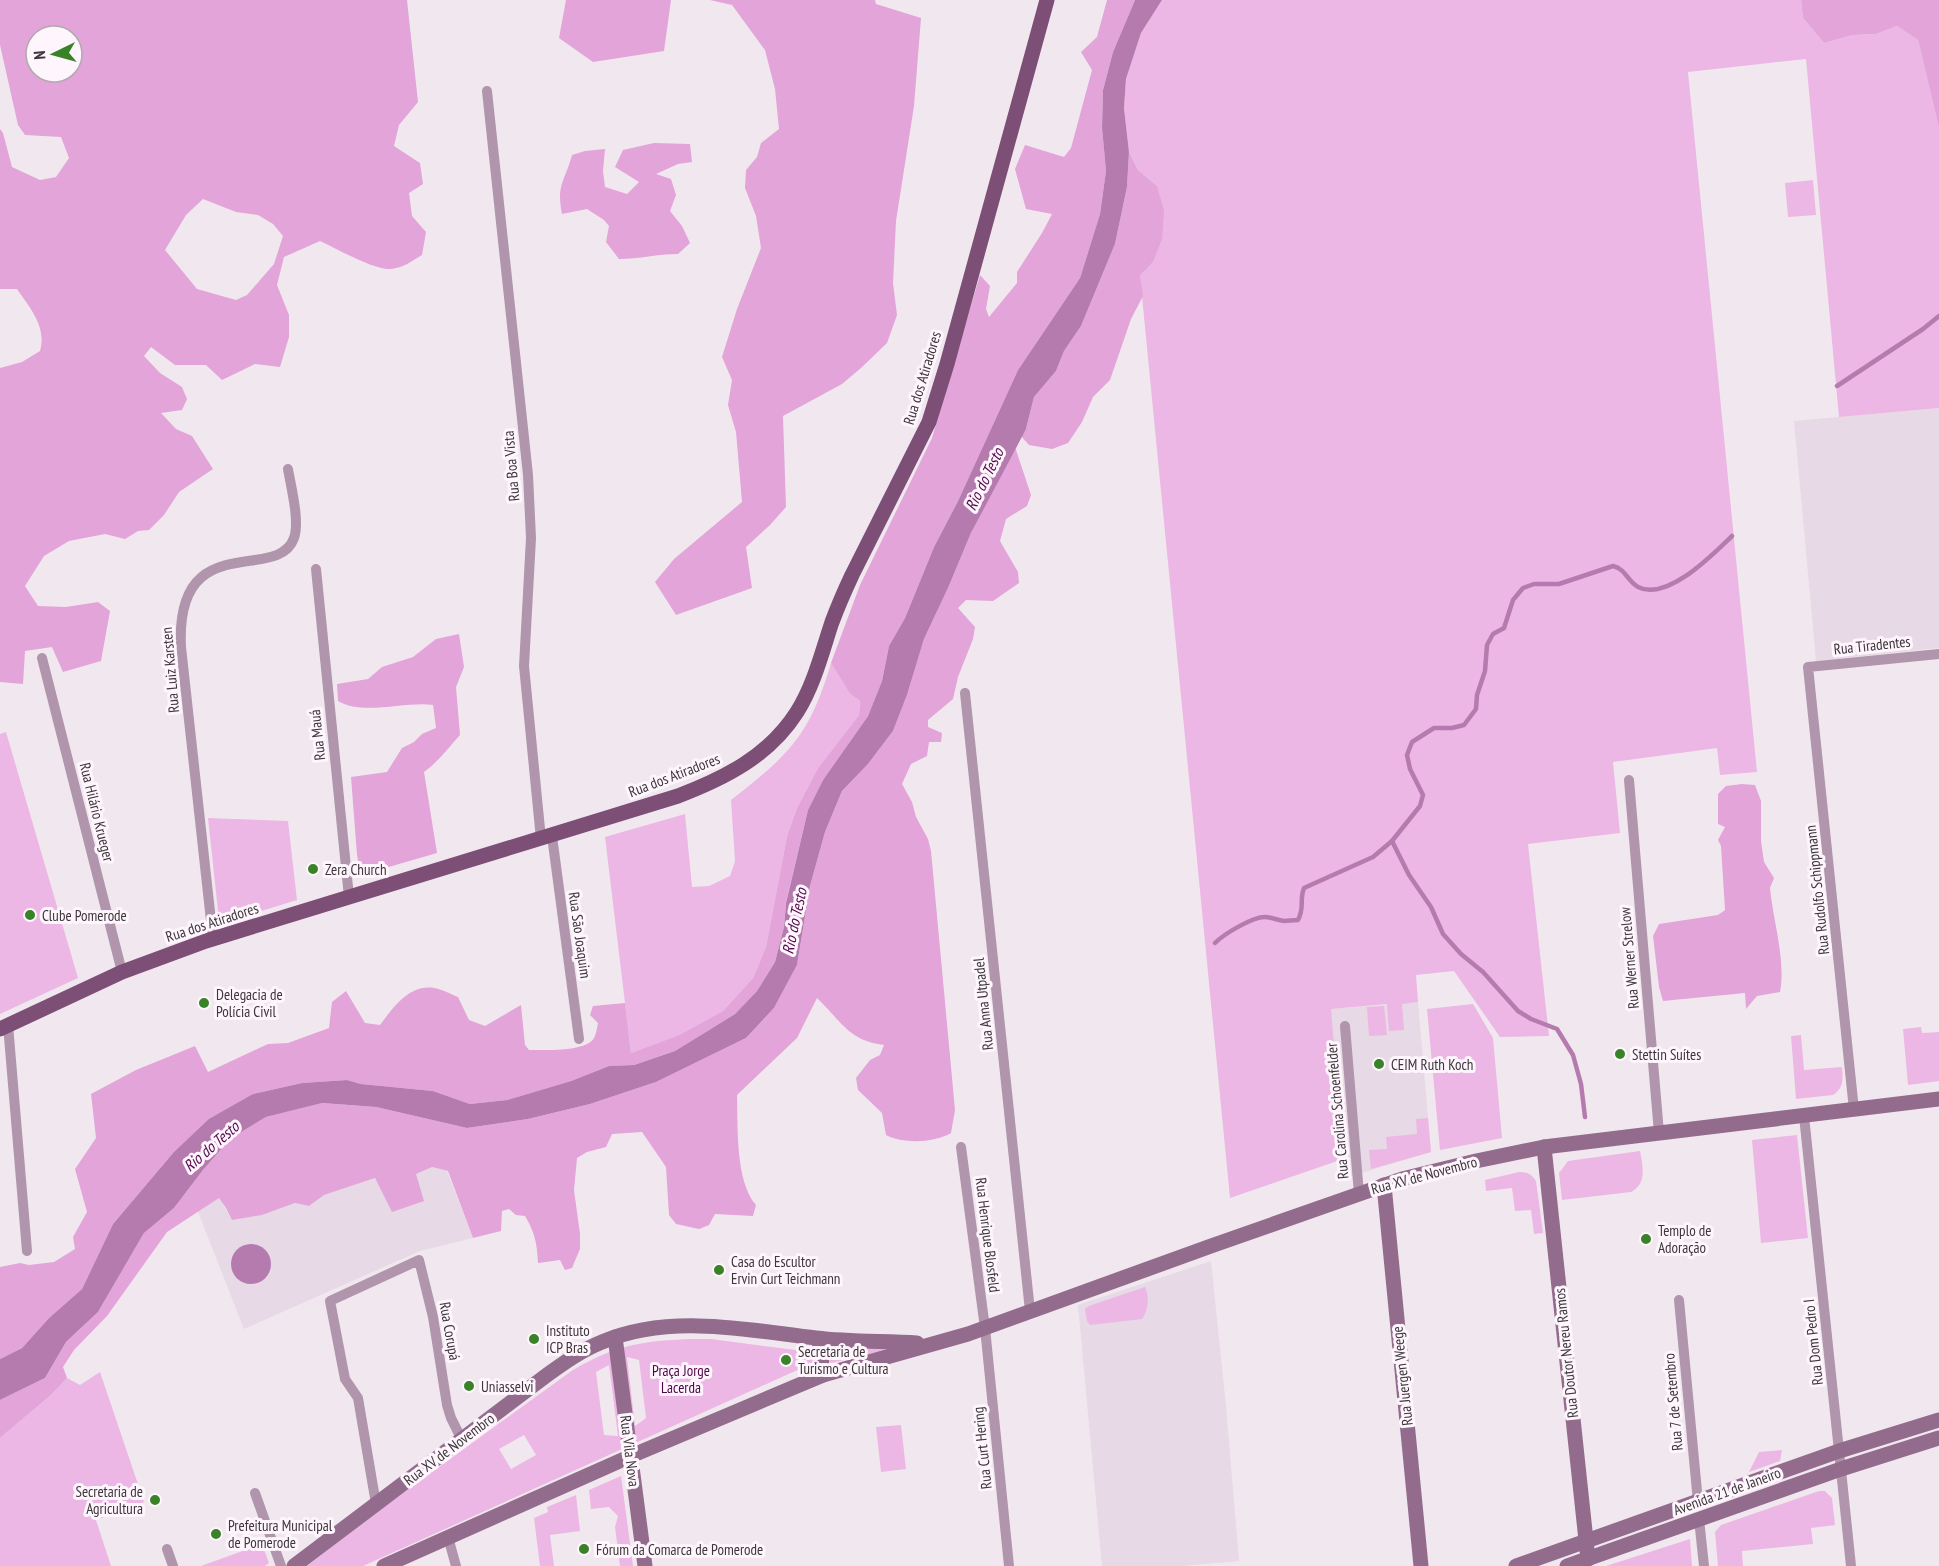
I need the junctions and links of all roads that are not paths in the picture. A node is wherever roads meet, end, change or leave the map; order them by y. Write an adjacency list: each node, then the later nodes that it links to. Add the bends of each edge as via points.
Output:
1 (1047, 0): 10 (main road, Rua dos Atiradores, via 929,422 848,583 798,710 770,745 712,783)
2 (487, 91): 10 (street, Rua Boa Vista, via 529,485 531,537 524,666)
3 (288, 469): 12 (street, Rua Luiz Karsten, via 295,526 288,548 271,556 227,564 201,578 192,587 181,614 181,647)
4 (316, 569): 11 (street, Rua Mauá)
5 (1939, 654): 7 (street, Rua Tiradentes)
6 (42, 658): 13 (street, Rua Hilário Krueger)
7 (1808, 667): 18 (street, Rua Rudolfo Schippmann)
8 (965, 693): 27 (street, Rua Anna Utpadel)
9 (1629, 780): 20 (street, Rua Werner Strelow)
10 (546, 837): 11 (main road, Rua dos Atiradores); 16 (street, Rua São Joaquim)
11 (349, 897): 12 (main road, Rua dos Atiradores)
12 (213, 939): 13 (main road, Rua dos Atiradores)
13 (122, 972): 15 (main road, Rua dos Atiradores)
14 (1344, 1026): 24 (street, Rua Carolina Schoenfelder)
15 (4, 1027): 25 (street)
16 (579, 1039)
17 (1939, 1099): 18 (main road, Rua XV de Novembro)
18 (1854, 1110): 19 (main road, Rua XV de Novembro)
19 (1804, 1116): 20 (main road, Rua XV de Novembro); 36 (street, Rua Dom Pedro I)
20 (1659, 1133): 22 (main road, Rua XV de Novembro)
21 (961, 1147): 28 (street, Rua Henrique Blosfeld)
22 (1544, 1147): 23 (main road, Rua XV de Novembro); 44 (main road, Rua Doutor Nereu Ramos)
23 (1384, 1185): 24 (main road, Rua XV de Novembro); 55 (main road, Rua Juergen Weege)
24 (1359, 1194): 27 (main road, Rua XV de Novembro)
25 (27, 1251)
26 (1678, 1300): 40 (street, Rua 7 de Setembro)
27 (1030, 1311): 28 (main road, Rua XV de Novembro)
28 (985, 1328): 31 (main road, Rua XV de Novembro); 54 (street, Rua Curt Hering)
29 (615, 1337): 30 (main road, Rua XV de Novembro, via 669,1327 713,1326); 35 (main road, Rua XV de Novembro, via 565,1362); 37 (main road, Rua Vila Nova)
30 (819, 1339): 31 (main road, Rua XV de Novembro); 32 (main road)
31 (931, 1344): 32 (main road, Rua XV de Novembro)
32 (823, 1375): 37 (main road, Rua XV de Novembro)
33 (1939, 1420): 36 (main road, Avenida 21 de Janeiro)
34 (1939, 1438): 38 (main road, Avenida 21 de Janeiro)
35 (462, 1440): 41 (main road, Rua XV de Novembro); 41 (street, Rua Corupá, via 447,1405 419,1260 330,1301 345,1379 358,1398)
36 (1839, 1451): 38 (street, Rua Dom Pedro I); 40 (main road, Avenida 21 de Janeiro)
37 (631, 1456): 43 (main road, Rua XV de Novembro); 53 (main road, Rua Vila Nova)
38 (1841, 1469): 42 (main road, Avenida 21 de Janeiro); 59 (street, Rua Dom Pedro I)
39 (255, 1493): 49 (street)
40 (1698, 1502): 42 (main road); 44 (main road, Avenida 21 de Janeiro)
41 (376, 1504): 50 (main road, Rua XV de Novembro)
42 (1699, 1519): 46 (main road, Avenida 21 de Janeiro); 58 (street)
43 (448, 1537): 47 (main road, Rua XV de Novembro); 52 (street)
44 (1586, 1541): 46 (main road, Rua Doutor Nereu Ramos); 56 (main road, Avenida 21 de Janeiro)
45 (167, 1549): 48 (street)
46 (1588, 1558): 57 (main road, Avenida 21 de Janeiro)
47 (413, 1560): 51 (main road, Rua XV de Novembro)
48 (173, 1566)
49 (281, 1566)
50 (294, 1566)
51 (384, 1566)
52 (456, 1566)
53 (645, 1566)
54 (1009, 1566)
55 (1421, 1566)
56 (1516, 1566)
57 (1567, 1566)
58 (1704, 1566)
59 (1851, 1566)

